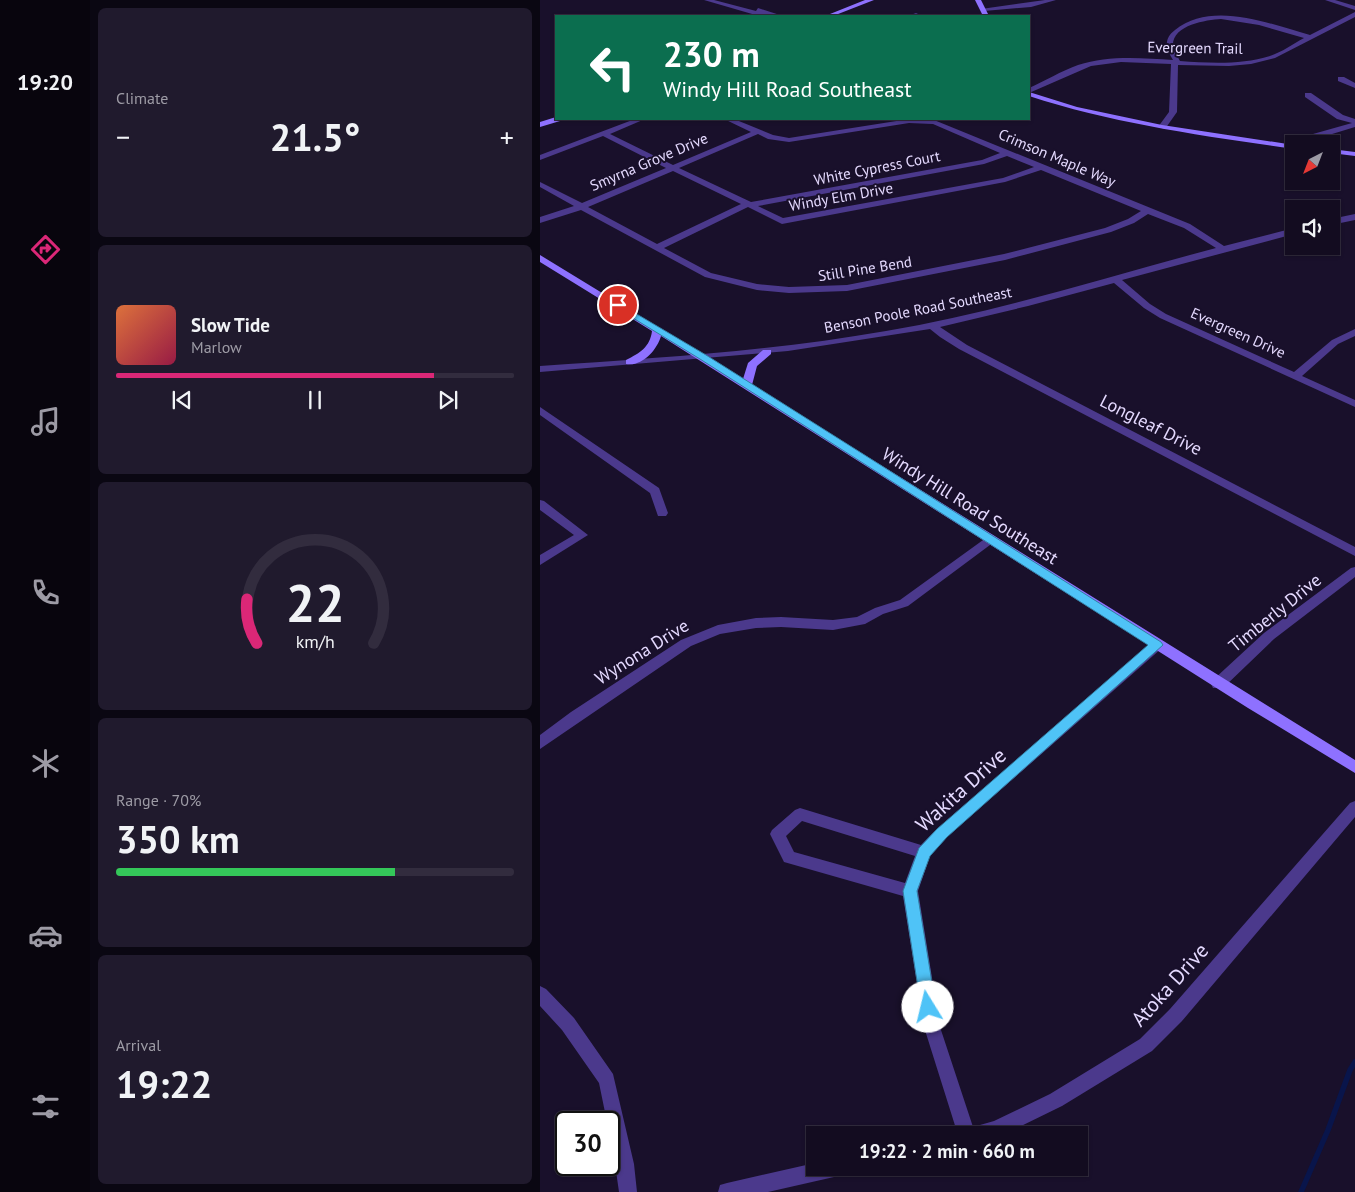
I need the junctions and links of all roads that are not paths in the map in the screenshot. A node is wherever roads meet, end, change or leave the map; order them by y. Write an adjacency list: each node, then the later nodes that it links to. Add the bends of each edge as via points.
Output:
1 (707, 0): 10 (street)
2 (722, 0): 11 (street)
3 (870, 0): 12 (main road)
4 (978, 0): 8 (main road)
5 (1053, 0): 8 (street)
6 (1328, 0): 7 (street)
7 (1355, 8)
8 (984, 9): 13 (main road)
9 (1355, 14): 14 (street, Evergreen Trail)
10 (762, 15)
11 (776, 15)
12 (831, 15)
13 (986, 15)
14 (1309, 37): 15 (street, Evergreen Trail, via 1273,57 1255,62); 15 (street, via 1251,20 1206,18 1184,26 1172,37 1169,45 1177,60)
15 (1175, 64): 18 (street, Evergreen Trail, via 1117,60 1080,65); 26 (street, via 1173,112)
16 (1341, 79): 17 (street)
17 (1355, 86)
18 (1030, 92)
19 (1030, 93): 26 (main road, via 1075,109)
20 (1308, 95): 24 (street, via 1340,118)
21 (555, 120): 25 (main road)
22 (639, 120): 28 (street)
23 (730, 120): 27 (street, Crimson Maple Way)
24 (1355, 124): 29 (street)
25 (540, 125)
26 (1162, 127): 30 (main road)
27 (756, 132): 32 (street, Crimson Maple Way, via 776,139 795,139 923,121 940,124); 35 (street, Smyrna Grove Drive)
28 (604, 134): 34 (street); 35 (street, Windy Elm Drive)
29 (1327, 135)
30 (1285, 146)
31 (1340, 152): 33 (main road)
32 (1007, 153): 36 (street, Crimson Maple Way); 38 (street, White Cypress Court, via 984,162)
33 (1355, 154)
34 (540, 158)
35 (673, 167): 38 (street, Windy Elm Drive); 39 (street, Smyrna Grove Drive)
36 (1040, 167): 38 (street, Windy Elm Drive, via 1005,180 782,222); 40 (street, Crimson Maple Way)
37 (540, 184): 39 (street, Still Pine Bend)
38 (749, 205): 46 (street, White Cypress Court)
39 (580, 207): 42 (street, Smyrna Grove Drive); 44 (street, Smyrna Grove Drive); 46 (street, Still Pine Bend)
40 (1148, 210): 46 (street, Still Pine Bend, via 1108,230 1005,257 836,289 790,290 740,284 708,275); 47 (street, Crimson Maple Way, via 1194,229)
41 (1355, 217): 43 (street)
42 (540, 220)
43 (1340, 220)
44 (540, 228)
45 (1285, 233): 47 (street, Benson Poole Road Southeast)
46 (656, 248)
47 (1223, 249): 49 (street, Benson Poole Road Southeast)
48 (540, 258): 51 (main road, Windy Hill Road Southeast)
49 (1115, 279): 50 (street, Benson Poole Road Southeast); 57 (street, Evergreen Drive, via 1164,316)
50 (934, 326): 53 (street, Benson Poole Road Southeast); 64 (street, Longleaf Drive, via 963,347)
51 (657, 329): 54 (main road, Windy Hill Road Southeast); 55 (main road, via 654,347)
52 (1355, 332): 57 (street, via 1335,342)
53 (767, 352): 54 (street, Benson Poole Road Southeast); 58 (main road, via 752,365)
54 (703, 357): 55 (street, Benson Poole Road Southeast); 58 (main road, Windy Hill Road Southeast)
55 (630, 362): 56 (street, Benson Poole Road Southeast)
56 (540, 368)
57 (1295, 376): 59 (street, Evergreen Drive)
58 (747, 385): 63 (main road, Windy Hill Road Southeast)
59 (1355, 404)
60 (540, 410): 62 (street, via 655,491)
61 (540, 504): 65 (street, via 582,535)
62 (662, 513)
63 (990, 539): 67 (main road, Windy Hill Road Southeast); 69 (street, Wynona Drive, via 904,603 860,621 833,626 756,623 718,630 686,643)
64 (1355, 552)
65 (540, 561)
66 (1355, 571): 68 (street, Timberly Drive, via 1269,636)
67 (1157, 645): 68 (main road, Windy Hill Road Southeast); 72 (street, Wakita Drive)
68 (1218, 684): 70 (main road, Windy Hill Road Southeast)
69 (540, 743)
70 (1355, 766)
71 (1355, 807): 76 (street, Atoka Drive, via 1146,1046 1056,1100)
72 (924, 852): 73 (street, Wakita Drive); 73 (street, via 800,814 777,834 789,857 822,869)
73 (910, 891): 75 (street, Wakita Drive, via 932,1027)
74 (540, 994): 78 (street, via 568,1024 607,1080)
75 (964, 1126)
76 (1002, 1126)
77 (806, 1174): 79 (street)
78 (628, 1192)
79 (727, 1192)

